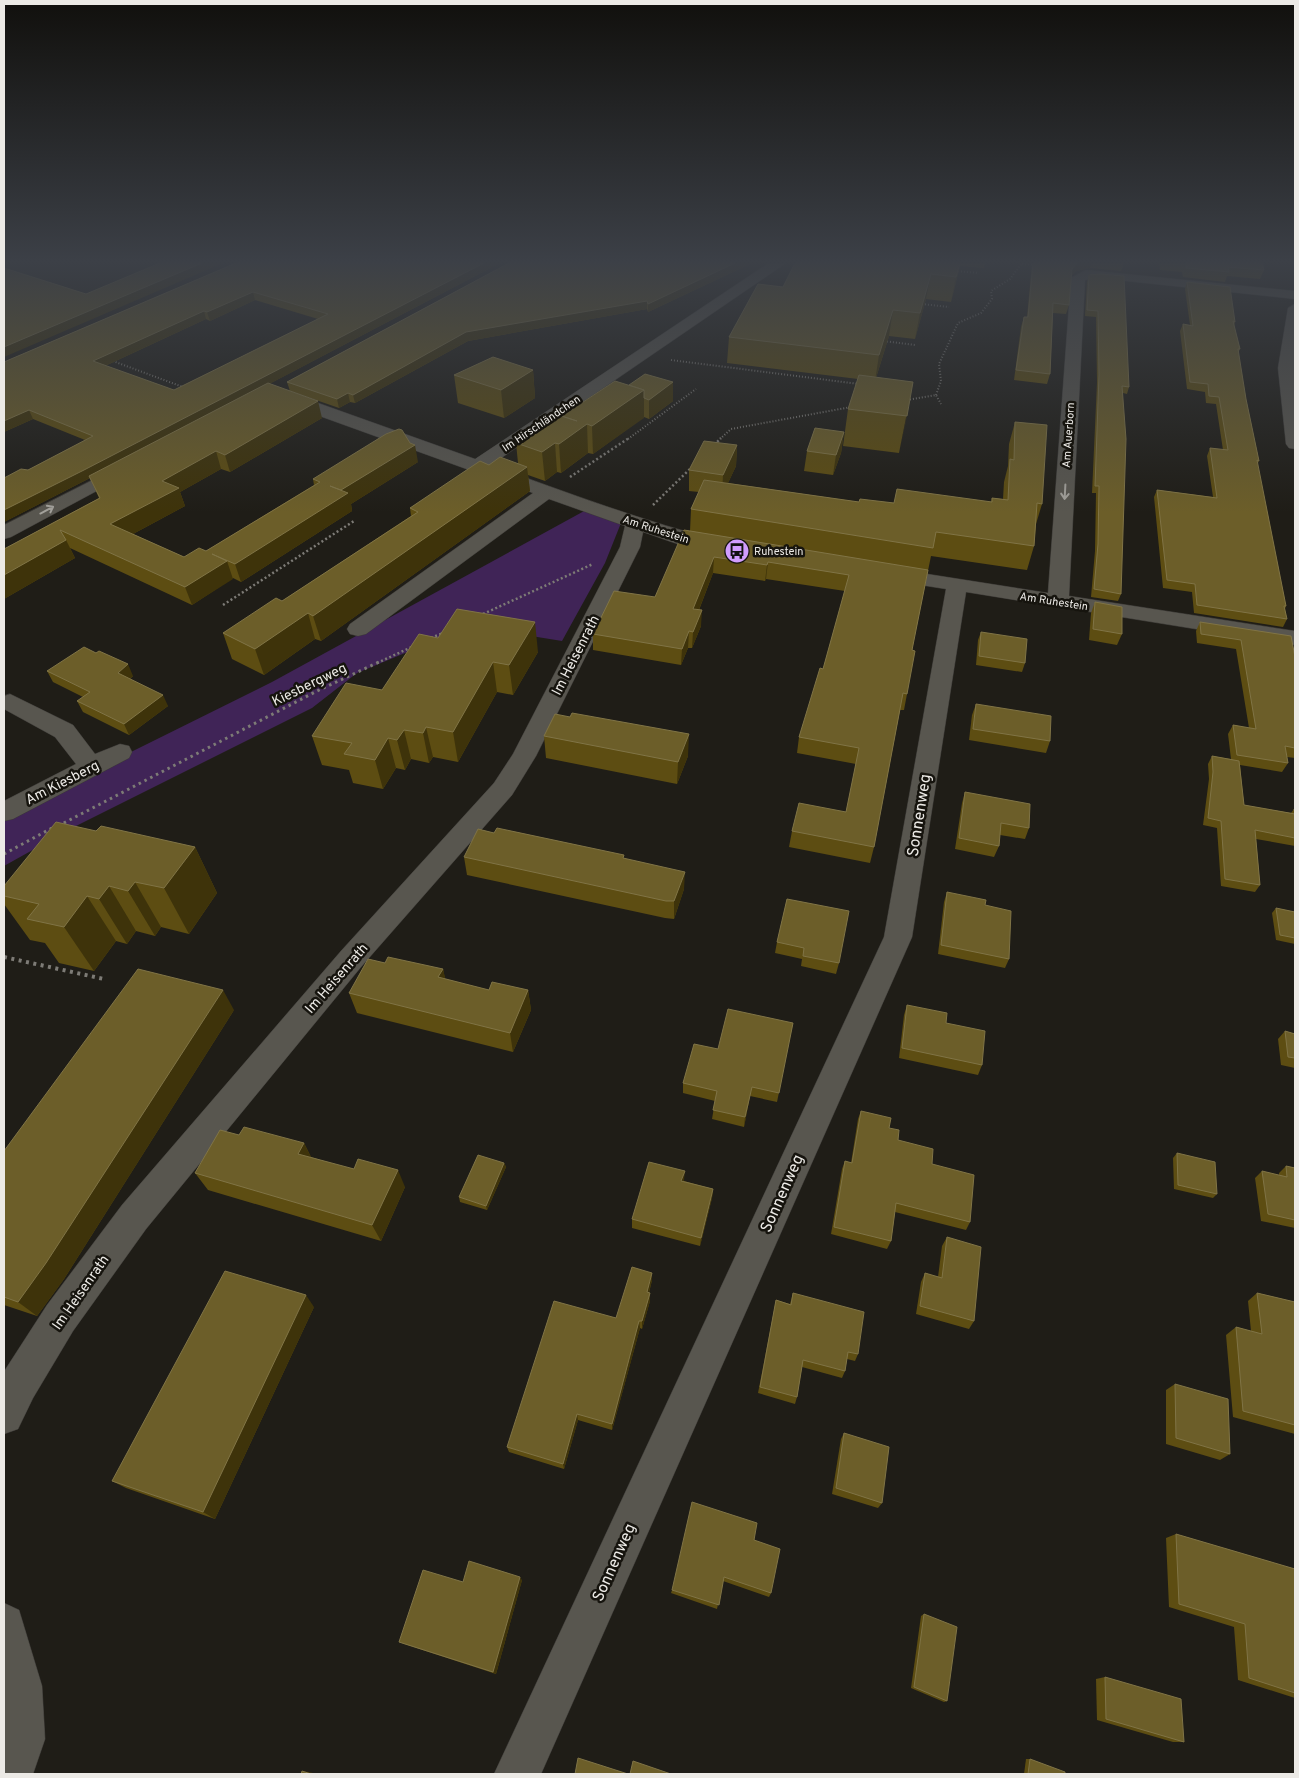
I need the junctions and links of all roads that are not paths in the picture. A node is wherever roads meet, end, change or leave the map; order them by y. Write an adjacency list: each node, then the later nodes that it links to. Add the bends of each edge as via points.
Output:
1 (655, 346): 7 (street, Im Hirschländchen)
2 (1074, 346): 14 (street, Am Auerborn, one-way to 14)
3 (1289, 346): 5 (street, via 1286,368)
4 (288, 383): 7 (street, Am Ruhestein, via 267,394)
5 (1295, 444)
6 (144, 459): 9 (street, one-way to 6)
7 (477, 466): 8 (street, Am Ruhestein)
8 (547, 491): 10 (street, Am Ruhestein); 15 (street)
9 (4, 533)
10 (633, 535): 11 (street, Am Ruhestein); 21 (street, Im Heisenrath, via 524,756 503,789 351,959 134,1217 60,1318 19,1384)
11 (741, 550)
12 (868, 571): 13 (street, Am Ruhestein)
13 (956, 585): 14 (street, Am Ruhestein); 25 (street, Sonnenweg, via 898,937)
14 (1058, 601): 16 (street, Am Ruhestein)
15 (358, 629)
16 (1295, 638)
17 (10, 702): 19 (street, via 64,731)
18 (120, 752): 19 (street, Am Kiesberg)
19 (91, 766): 20 (street, Am Kiesberg)
20 (4, 812)
21 (4, 1415)
22 (4, 1625): 23 (street)
23 (12, 1698): 24 (street, via 22,1739)
24 (10, 1774)
25 (517, 1774)

